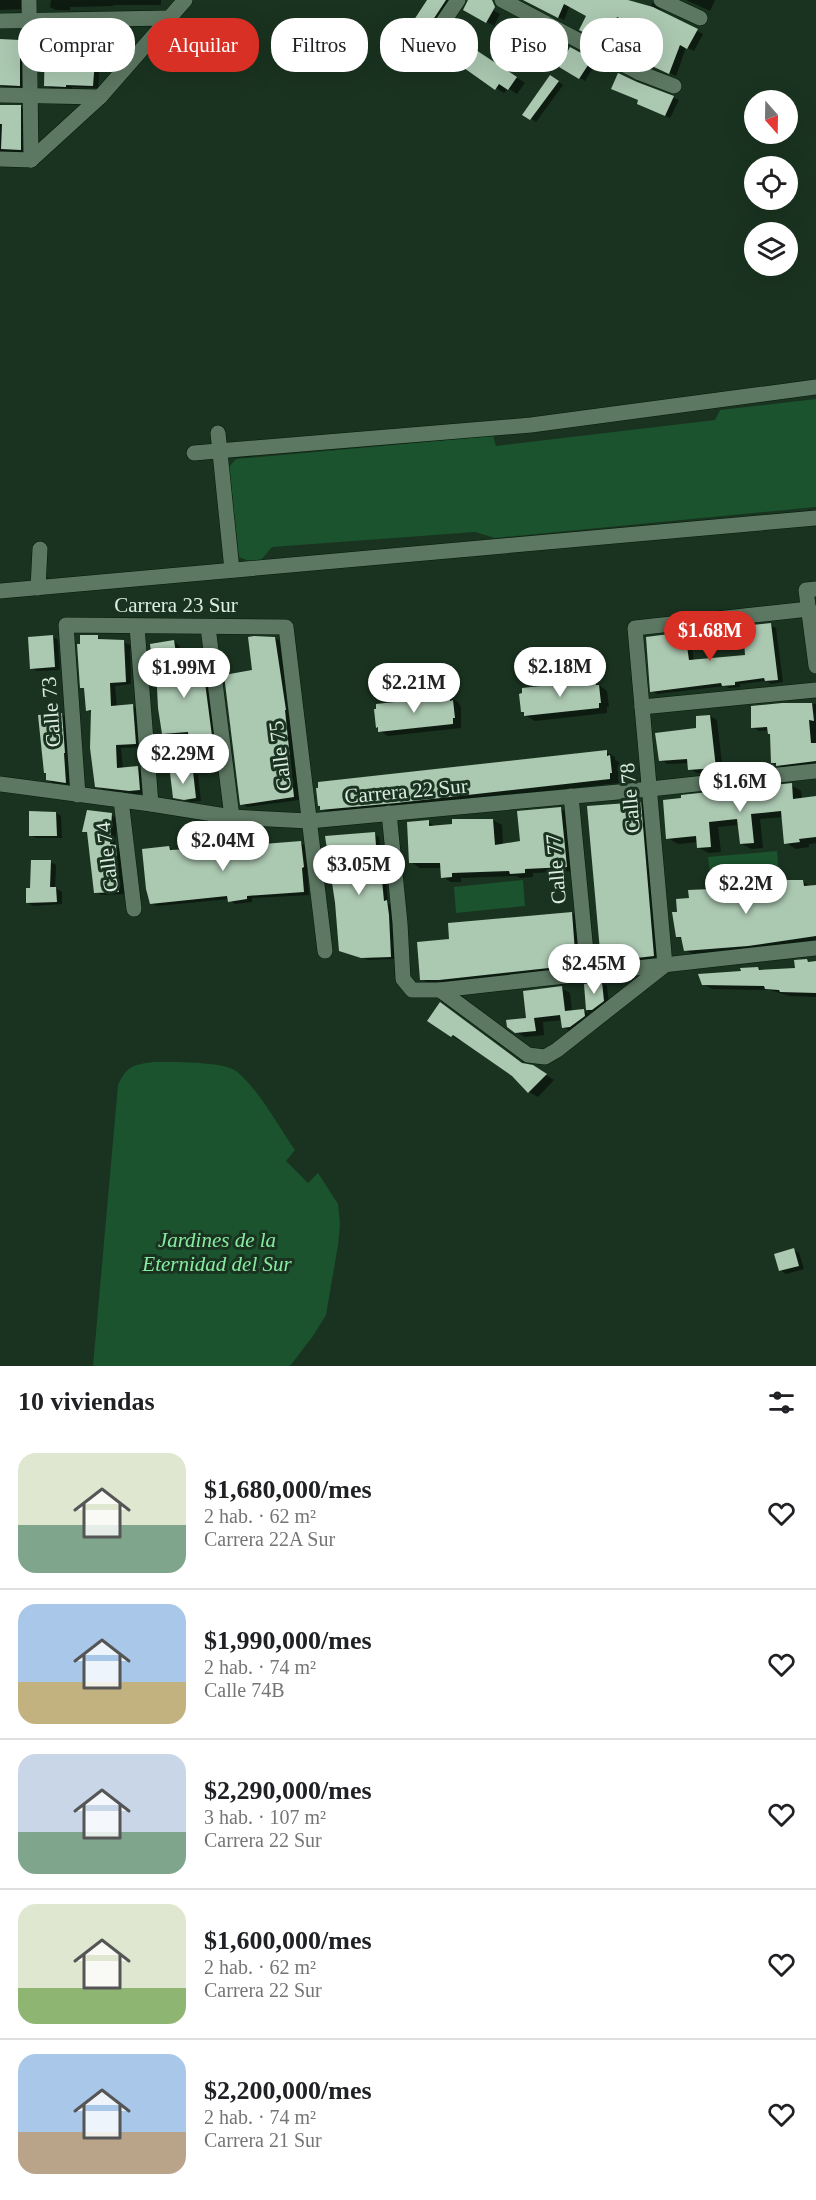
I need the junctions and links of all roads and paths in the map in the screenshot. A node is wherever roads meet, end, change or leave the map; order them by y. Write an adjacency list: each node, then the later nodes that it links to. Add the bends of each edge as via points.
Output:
1 (29, 0): 6 (street)
2 (185, 0): 7 (street)
3 (458, 0): 8 (street)
4 (502, 0): 14 (street, via 640,73)
5 (661, 0): 9 (street)
6 (29, 18)
7 (169, 18)
8 (446, 18)
9 (700, 18)
10 (0, 21): 11 (street)
11 (18, 21)
12 (147, 43): 17 (street)
13 (30, 72): 16 (street)
14 (674, 86)
15 (0, 94): 16 (street)
16 (30, 94): 17 (street); 19 (street)
17 (100, 97): 19 (street)
18 (0, 159): 19 (street)
19 (31, 160)
20 (816, 387): 22 (street, via 531,425)
21 (218, 433): 22 (street)
22 (220, 451): 23 (street); 26 (street)
23 (194, 453)
24 (816, 518): 26 (street)
25 (40, 549): 27 (street)
26 (232, 570): 27 (street)
27 (38, 588): 29 (street)
28 (811, 590): 30 (street)
29 (0, 591)
30 (809, 609): 35 (street); 37 (street, Calle 78, via 635,628)
31 (66, 625): 32 (street, Carrera 23 Sur); 41 (street, Calle 73)
32 (137, 627): 33 (street, Carrera 23 Sur); 44 (street)
33 (208, 627): 34 (street, Carrera 23 Sur); 46 (street)
34 (286, 627): 47 (street, Calle 75)
35 (816, 666)
36 (816, 690): 37 (street)
37 (642, 707): 40 (street, Calle 78)
38 (816, 771): 40 (street, Carrera 22 Sur)
39 (0, 784): 41 (street, Carrera 22 Sur)
40 (650, 789): 42 (street, Carrera 22 Sur); 51 (street, Calle 78)
41 (78, 795): 43 (street, Carrera 22 Sur)
42 (570, 796): 45 (street, Carrera 22 Sur); 52 (street, Calle 77)
43 (121, 800): 44 (street, Carrera 22 Sur); 48 (street, Calle 74)
44 (151, 804): 46 (street, Carrera 22 Sur)
45 (389, 813): 47 (street, Carrera 22 Sur); 53 (street, via 403,979 412,990)
46 (232, 817): 47 (street, Carrera 22 Sur)
47 (309, 821): 50 (street, Calle 75)
48 (134, 909)
49 (816, 948): 51 (street)
50 (325, 951)
51 (665, 965): 52 (street); 53 (street, via 545,1057 528,1054)
52 (588, 973): 53 (street)
53 (440, 990)

